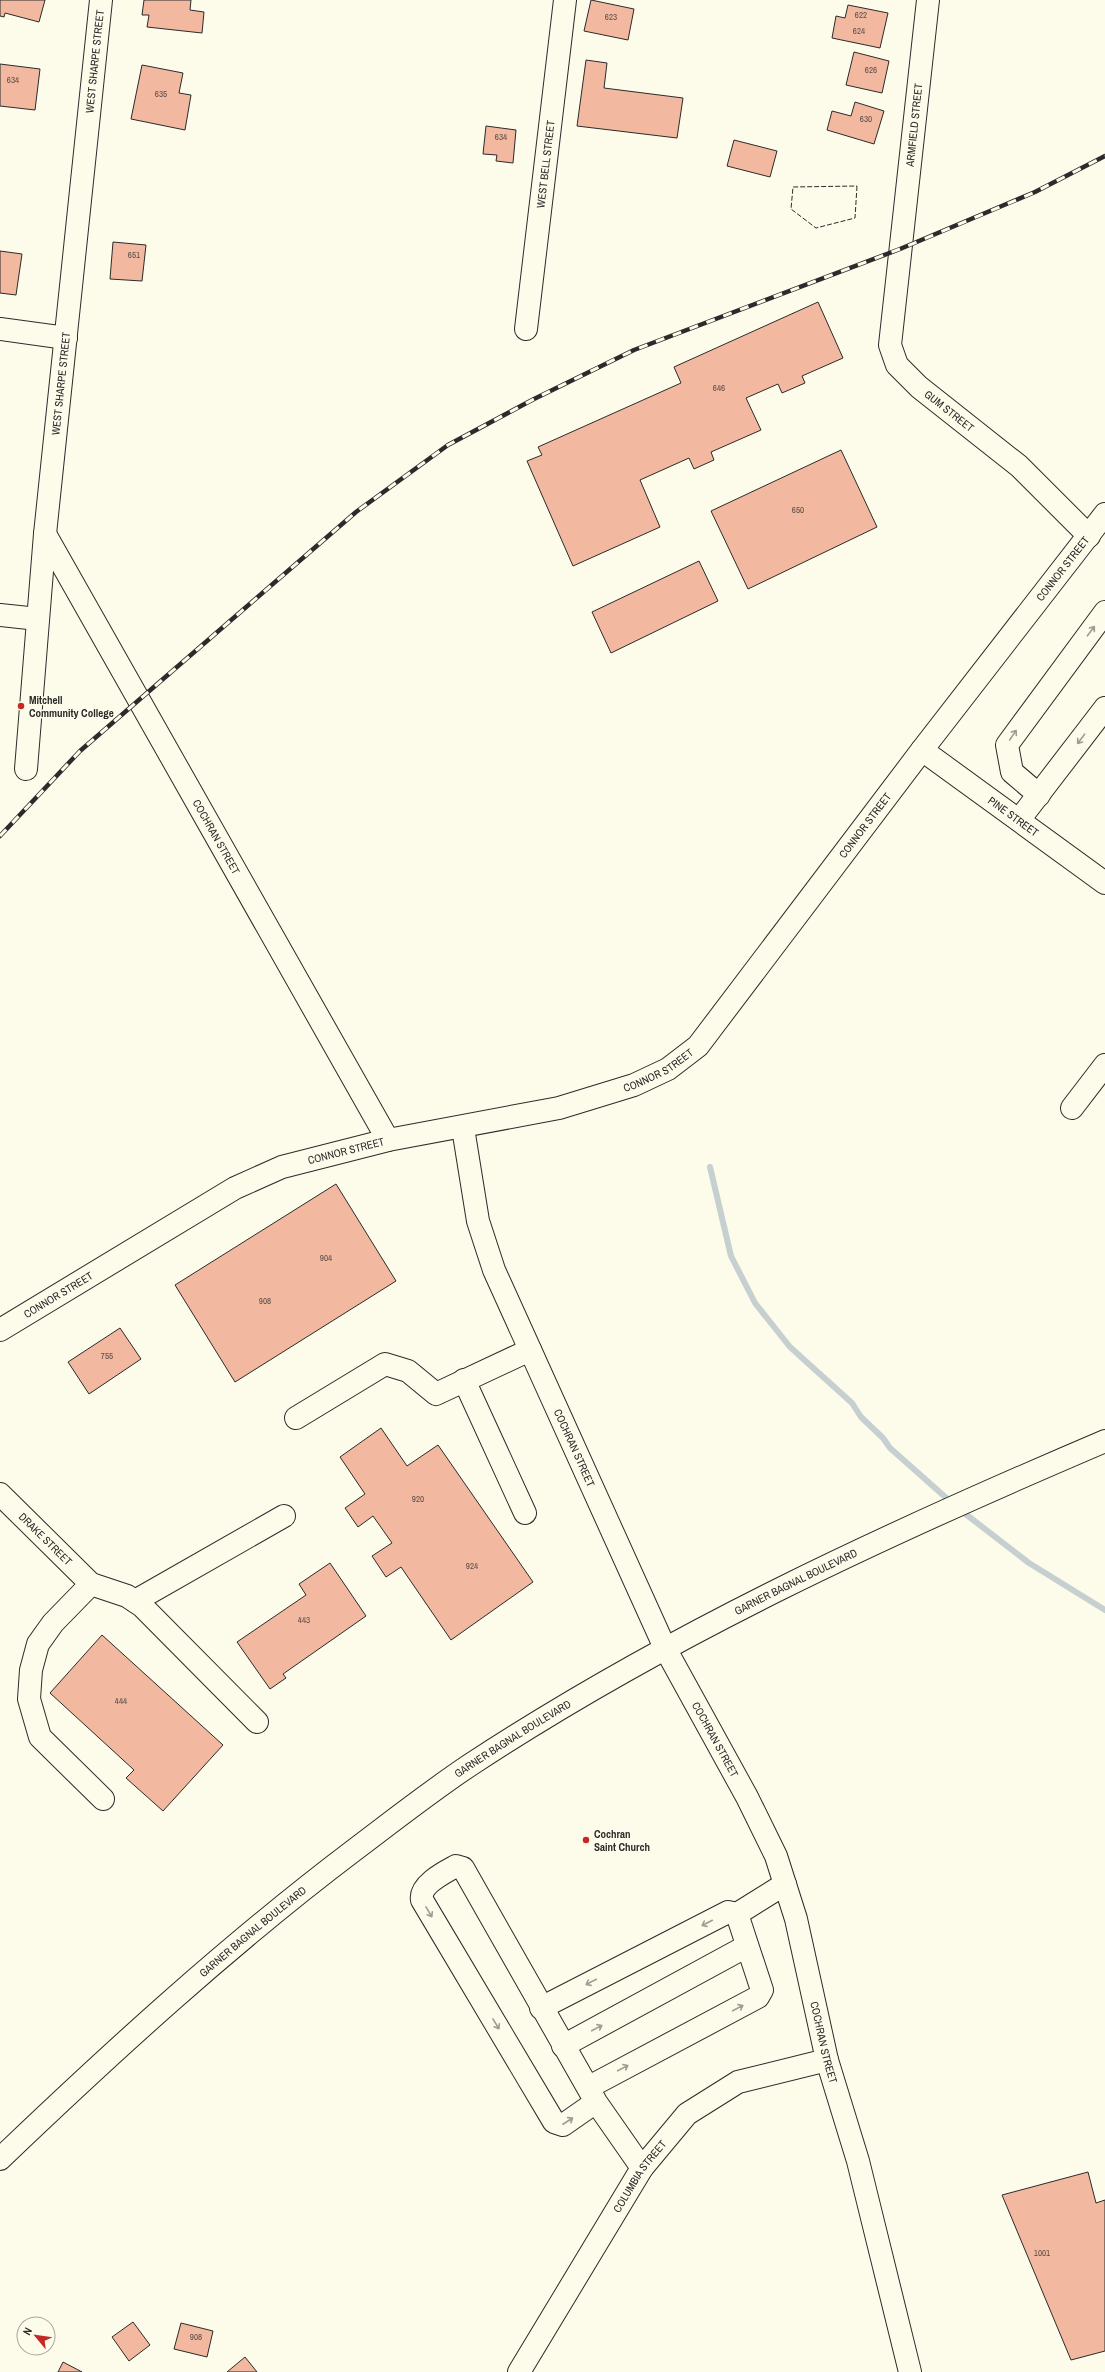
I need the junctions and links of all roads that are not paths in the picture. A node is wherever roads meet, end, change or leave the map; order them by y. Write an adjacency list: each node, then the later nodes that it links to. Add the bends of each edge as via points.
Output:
1 (101, 0): 7 (main road, WEST SHARPE STREET)
2 (565, 0): 6 (main road, WEST BELL STREET)
3 (928, 0): 4 (main road, ARMFIELD STREET)
4 (900, 249): 10 (main road, GUM STREET, via 890,344 897,365 920,387 1019,466)
5 (0, 329): 7 (main road)
6 (526, 329)
7 (66, 338): 9 (main road, WEST SHARPE STREET)
8 (1105, 514): 10 (main road, CONNOR STREET)
9 (45, 534): 13 (main road, WEST SHARPE STREET); 23 (main road, COCHRAN STREET)
10 (1089, 536): 15 (main road, CONNOR STREET)
11 (1105, 612): 17 (main road, one-way to 11, via 1012,772 1007,751 1011,738)
12 (0, 615): 13 (main road)
13 (38, 619): 16 (main road, WEST SHARPE STREET)
14 (1105, 708): 17 (main road, one-way to 17)
15 (922, 750): 18 (main road, PINE STREET); 22 (main road, CONNOR STREET, via 698,1046 668,1069 634,1085 559,1108)
16 (26, 769)
17 (1039, 795): 18 (main road)
18 (1019, 820): 19 (main road, PINE STREET)
19 (1105, 882)
20 (1105, 1065): 21 (main road)
21 (1072, 1108)
22 (463, 1128): 23 (main road, CONNOR STREET); 25 (main road, COCHRAN STREET, via 478,1221 494,1270)
23 (388, 1140): 24 (main road, CONNOR STREET, via 282,1167 235,1188)
24 (0, 1330)
25 (530, 1350): 26 (main road); 34 (main road, COCHRAN STREET)
26 (464, 1380): 27 (main road, via 436,1394 408,1371 384,1364); 30 (main road)
27 (296, 1418)
28 (1105, 1441): 34 (main road, GARNER BAGNAL BOULEVARD, via 956,1506 774,1592)
29 (0, 1494): 32 (main road, DRAKE STREET)
30 (525, 1512)
31 (284, 1516): 33 (main road)
32 (91, 1584): 33 (main road); 36 (main road, via 53,1622 38,1644 30,1670 29,1699 40,1737)
33 (135, 1601): 35 (main road)
34 (665, 1648): 37 (main road, COCHRAN STREET, via 747,1797 776,1856); 44 (main road, GARNER BAGNAL BOULEVARD, via 565,1705 468,1767 291,1898 93,2070)
35 (257, 1722)
36 (103, 1799)
37 (785, 1884): 38 (main road); 42 (main road, COCHRAN STREET, via 796,1919)
38 (736, 1914): 39 (main road); 40 (main road, one-way to 40, via 728,1912)
39 (747, 1946): 41 (main road, one-way to 39); 43 (main road, one-way to 39, via 758,1997 762,1990)
40 (542, 2008): 41 (main road); 43 (main road, one-way to 43, via 463,1868 456,1866 425,1888 422,1900 554,2122 563,2125)
41 (563, 2046): 43 (main road)
42 (827, 2060): 45 (main road, COLUMBIA STREET, via 738,2082 687,2114); 47 (main road, COCHRAN STREET, via 858,2161)
43 (592, 2094): 45 (main road)
44 (0, 2159)
45 (642, 2168): 46 (main road, COLUMBIA STREET)
46 (519, 2372)
47 (910, 2372)

